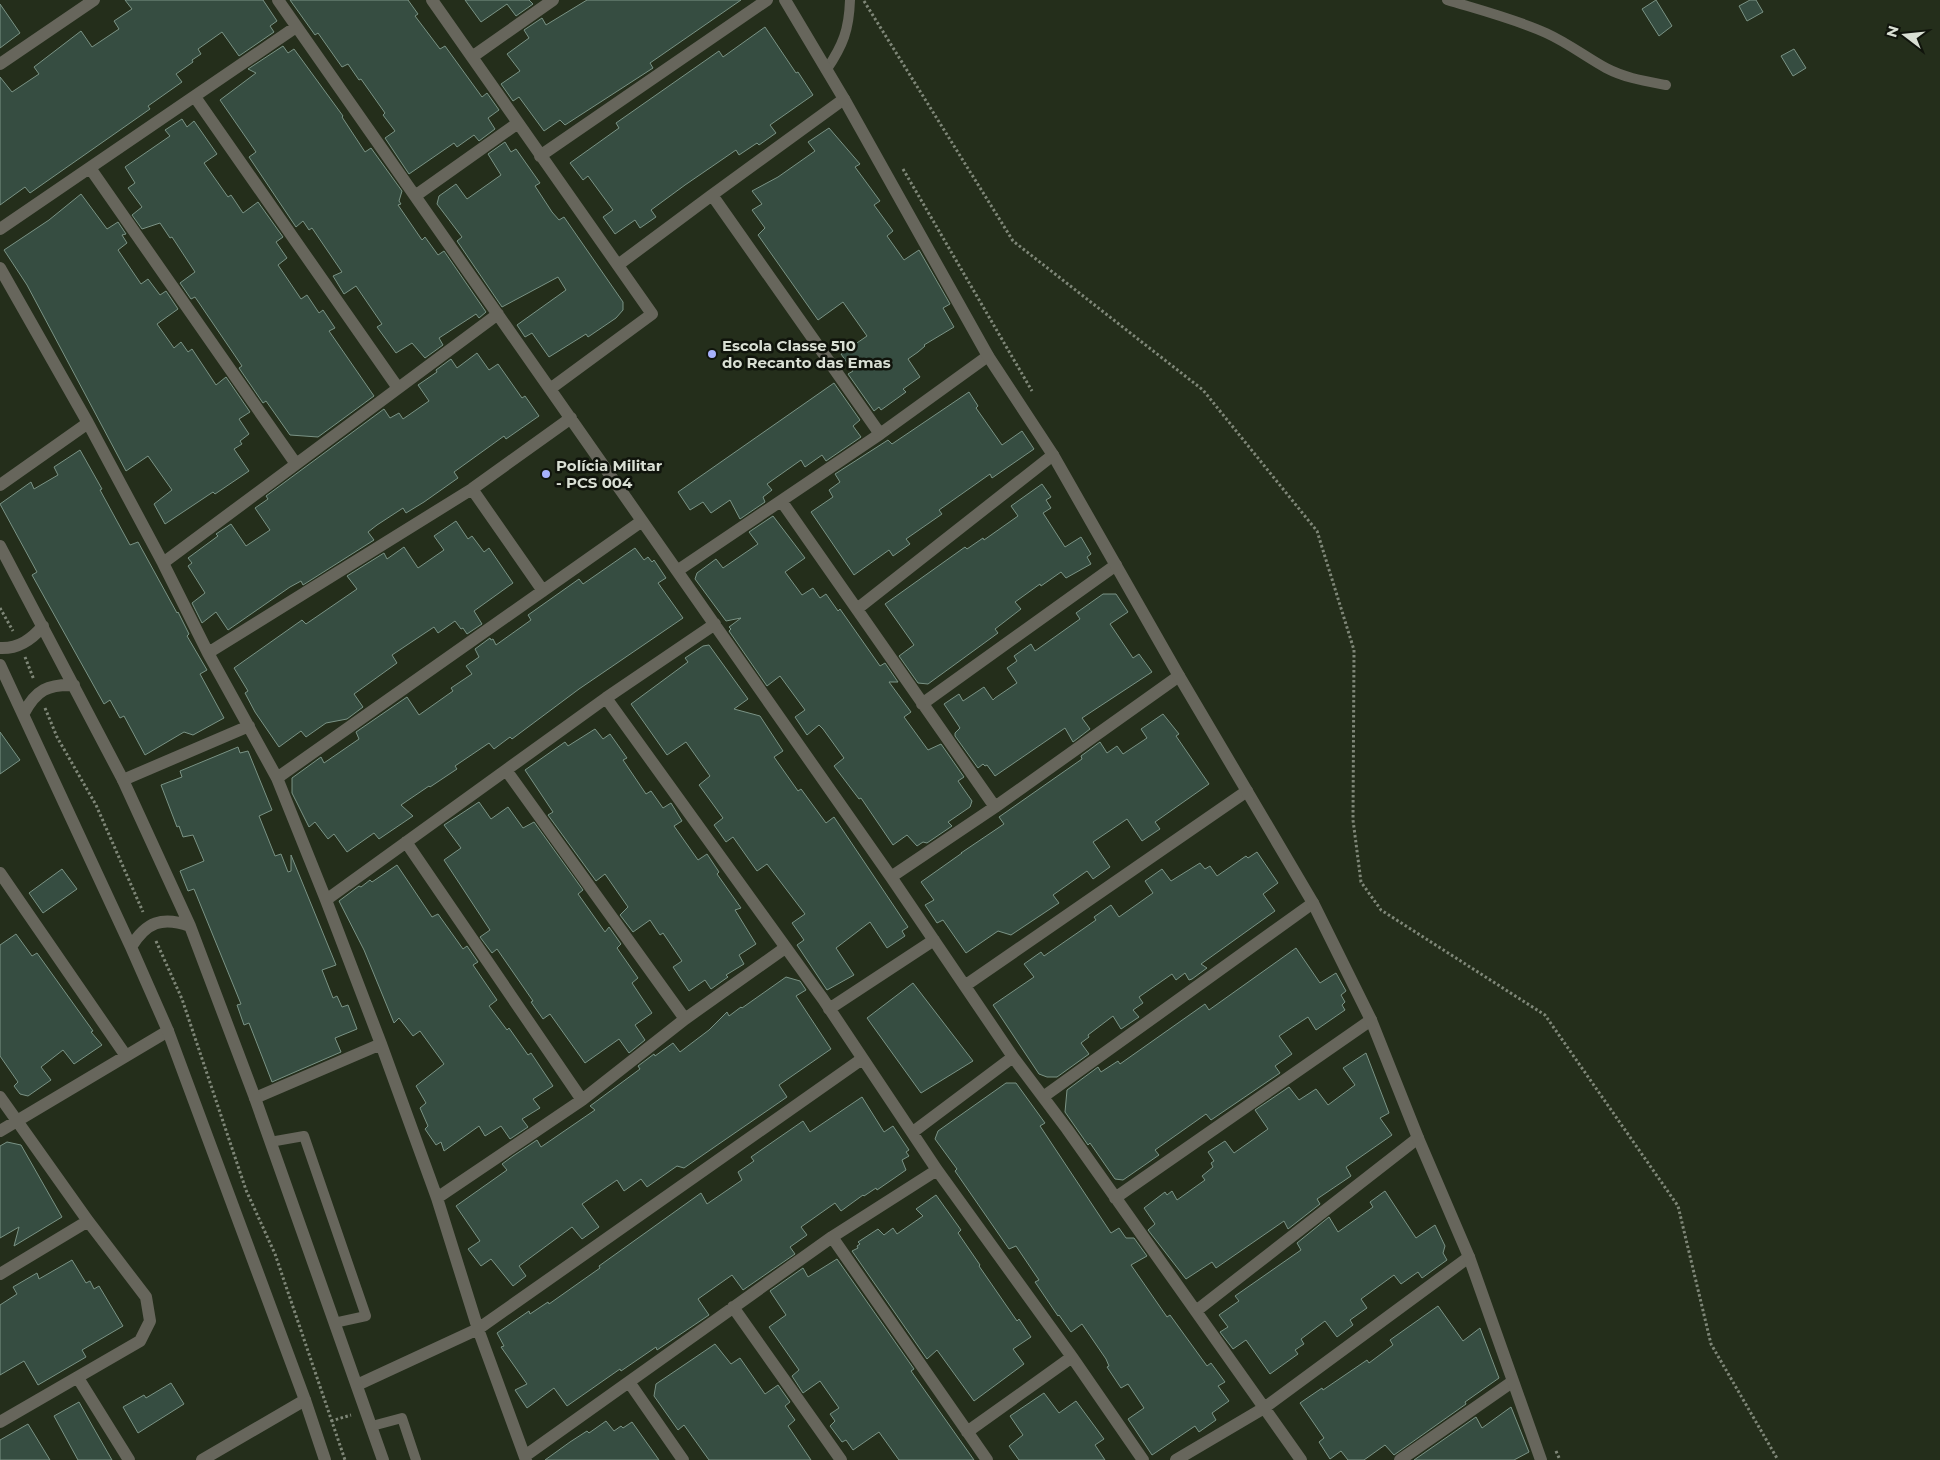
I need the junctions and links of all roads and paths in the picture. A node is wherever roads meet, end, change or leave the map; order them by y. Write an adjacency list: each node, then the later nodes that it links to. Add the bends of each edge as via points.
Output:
1 (94, 0): 12 (street)
2 (278, 0): 10 (street)
3 (432, 0): 11 (street)
4 (552, 0): 11 (street)
5 (767, 0): 18 (street)
6 (785, 0): 13 (street)
7 (850, 0): 13 (lane, via 844,41)
8 (864, 0): 124 (path, via 1013,241 1203,390 1317,531 1354,650 1353,820 1361,882 1381,910 1545,1015 1678,1206 1711,1344)
9 (1447, 0): 14 (lane, via 1544,32 1606,68 1636,80)
10 (296, 27): 15 (street); 21 (street)
11 (472, 57): 17 (street)
12 (0, 64)
13 (827, 69): 16 (street)
14 (1666, 85)
15 (195, 97): 19 (street); 27 (street)
16 (844, 99): 20 (street); 26 (street)
17 (518, 123): 18 (street); 21 (street)
18 (540, 156): 23 (street)
19 (90, 168): 22 (street); 33 (street)
20 (712, 195): 23 (street); 31 (street)
21 (415, 196): 25 (street)
22 (0, 229)
23 (618, 265): 28 (street, via 652,314)
24 (0, 268): 30 (street)
25 (498, 314): 27 (street); 28 (street)
26 (988, 356): 31 (street); 32 (street)
27 (398, 388): 33 (street)
28 (550, 389): 29 (street)
29 (570, 418): 35 (street); 37 (street)
30 (88, 423): 34 (street); 39 (street)
31 (880, 434): 36 (street)
32 (1053, 455): 40 (street); 43 (street)
33 (296, 464): 39 (street)
34 (0, 485)
35 (472, 489): 42 (street); 47 (street)
36 (782, 502): 41 (street); 43 (street)
37 (642, 521): 41 (street); 42 (street)
38 (0, 546): 45 (street)
39 (163, 563): 47 (street)
40 (1116, 565): 49 (street); 52 (street)
41 (677, 571): 44 (street)
42 (543, 591): 56 (street)
43 (857, 609): 52 (street)
44 (715, 624): 51 (street); 62 (street)
45 (43, 626): 46 (street, via 20,645); 50 (street)
46 (0, 648)
47 (208, 653): 54 (street)
48 (0, 665): 53 (street)
49 (1180, 676): 58 (street); 59 (street)
50 (74, 685): 53 (street, via 49,687 30,702); 57 (street)
51 (606, 698): 55 (street); 68 (street)
52 (922, 704): 59 (street)
53 (24, 713): 67 (street)
54 (248, 726): 56 (street); 57 (street)
55 (506, 770): 60 (street); 71 (street)
56 (277, 778): 63 (street)
57 (123, 780): 65 (street)
58 (1246, 791): 64 (street); 69 (street)
59 (995, 807): 62 (street)
60 (406, 842): 63 (street); 81 (street)
61 (0, 873): 75 (street)
62 (892, 877): 66 (street)
63 (326, 900): 74 (street)
64 (1313, 903): 72 (street); 78 (street)
65 (190, 926): 67 (street, via 177,921 156,923 139,935); 80 (street)
66 (934, 940): 69 (street); 70 (street)
67 (131, 947): 73 (street)
68 (785, 948): 70 (street); 71 (street)
69 (966, 985): 76 (street)
70 (829, 1009): 77 (street)
71 (685, 1019): 81 (street)
72 (1371, 1020): 85 (street); 89 (street)
73 (168, 1031): 75 (street); 103 (street)
74 (381, 1044): 80 (street); 88 (street)
75 (126, 1056): 82 (street)
76 (1013, 1056): 78 (street); 84 (street)
77 (862, 1059): 84 (street); 97 (street)
78 (1043, 1097): 89 (street)
79 (0, 1098): 82 (street)
80 (254, 1098): 86 (street)
81 (582, 1100): 88 (street)
82 (16, 1122): 83 (street); 90 (street)
83 (0, 1131)
84 (913, 1132): 87 (street)
85 (1418, 1138): 92 (street); 95 (street)
86 (270, 1142): 96 (street); 96 (lane, via 304,1136 366,1316)
87 (936, 1170): 91 (street); 98 (street)
88 (437, 1198): 97 (street)
89 (1115, 1198): 95 (street)
90 (88, 1221): 93 (street); 99 (street, via 146,1297 150,1321 140,1341)
91 (832, 1237): 94 (street); 109 (street)
92 (1469, 1256): 101 (street); 104 (street)
93 (0, 1274)
94 (733, 1307): 100 (street); 117 (street)
95 (1196, 1311): 104 (street)
96 (334, 1323): 102 (street)
97 (478, 1329): 102 (street); 110 (street)
98 (1072, 1357): 109 (street); 119 (street)
99 (78, 1378): 106 (street); 111 (street)
100 (629, 1382): 110 (street); 116 (street)
101 (1512, 1382): 122 (street); 123 (street)
102 (357, 1385): 105 (street)
103 (306, 1400): 108 (street); 112 (street)
104 (1264, 1408): 120 (street); 121 (street)
105 (366, 1411): 107 (street); 108 (path)
106 (0, 1422)
107 (372, 1426): 114 (street); 115 (lane, via 402,1418)
108 (314, 1428): 113 (street)
109 (967, 1432): 118 (street)
110 (526, 1458)
111 (129, 1460)
112 (202, 1460)
113 (325, 1460)
114 (383, 1460)
115 (416, 1460)
116 (683, 1460)
117 (841, 1460)
118 (987, 1460)
119 (1143, 1460)
120 (1176, 1460)
121 (1301, 1460)
122 (1400, 1460)
123 (1541, 1460)
124 (1778, 1460)

